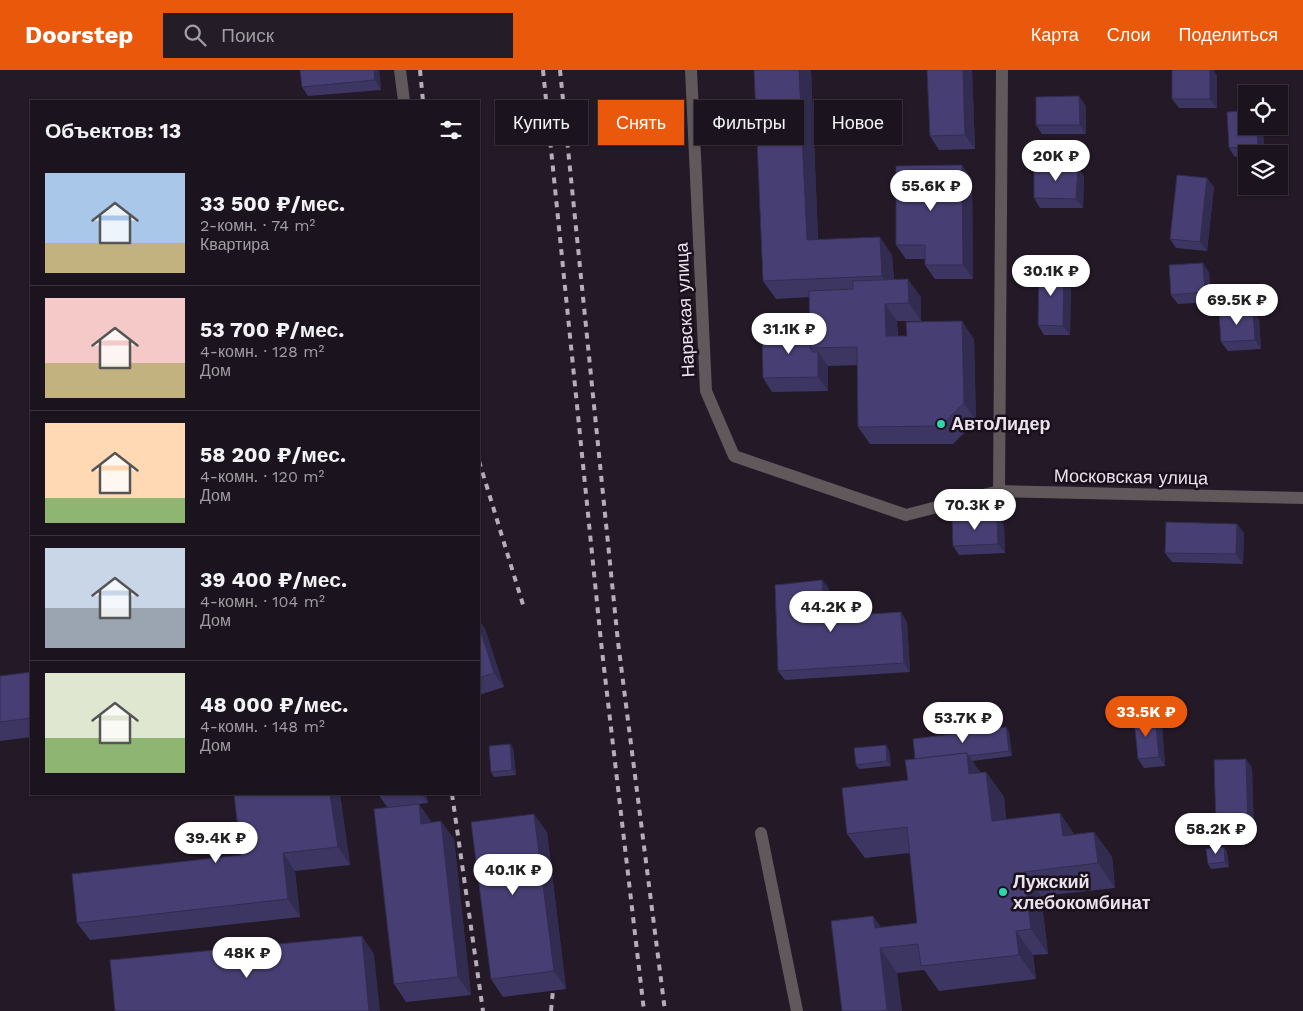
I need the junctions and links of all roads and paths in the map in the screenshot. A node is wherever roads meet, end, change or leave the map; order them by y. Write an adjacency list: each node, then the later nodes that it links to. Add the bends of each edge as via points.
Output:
1 (400, 70): 4 (street)
2 (691, 70): 5 (street, Нарвская улица, via 706,391 734,456)
3 (1002, 70): 6 (street)
4 (404, 100)
5 (815, 486): 6 (street, Московская улица, via 906,515)
6 (999, 492): 7 (street, Московская улица)
7 (1303, 498)
8 (761, 833): 9 (street)
9 (797, 1011)

